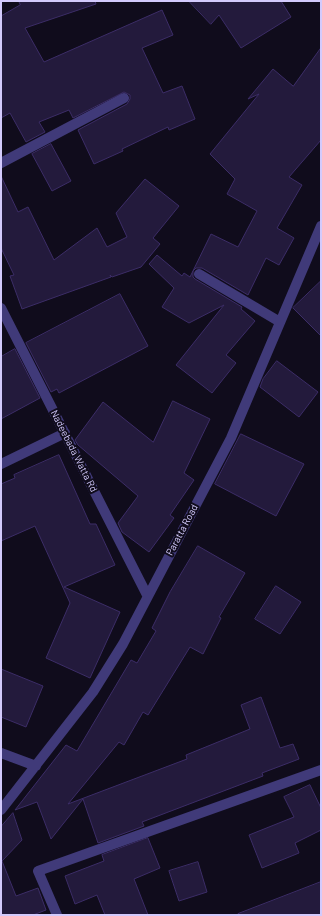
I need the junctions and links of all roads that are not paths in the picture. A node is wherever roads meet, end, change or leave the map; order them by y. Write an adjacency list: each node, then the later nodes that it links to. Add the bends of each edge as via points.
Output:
1 (124, 98): 2 (street)
2 (1, 163)
3 (321, 226): 6 (street, Paratta Road)
4 (199, 274): 6 (street)
5 (1, 308): 7 (street, Nadeebada Watta Rd)
6 (280, 322): 9 (street, Paratta Road, via 231,438)
7 (65, 433): 8 (street); 9 (street, Nadeebada Watta Rd)
8 (1, 464)
9 (147, 595): 11 (street, Paratta Road, via 123,644 93,692)
10 (1, 753): 11 (street)
11 (36, 766): 13 (street, Paratta Road)
12 (321, 770): 14 (street, via 38,871)
13 (1, 810)
14 (57, 915)

